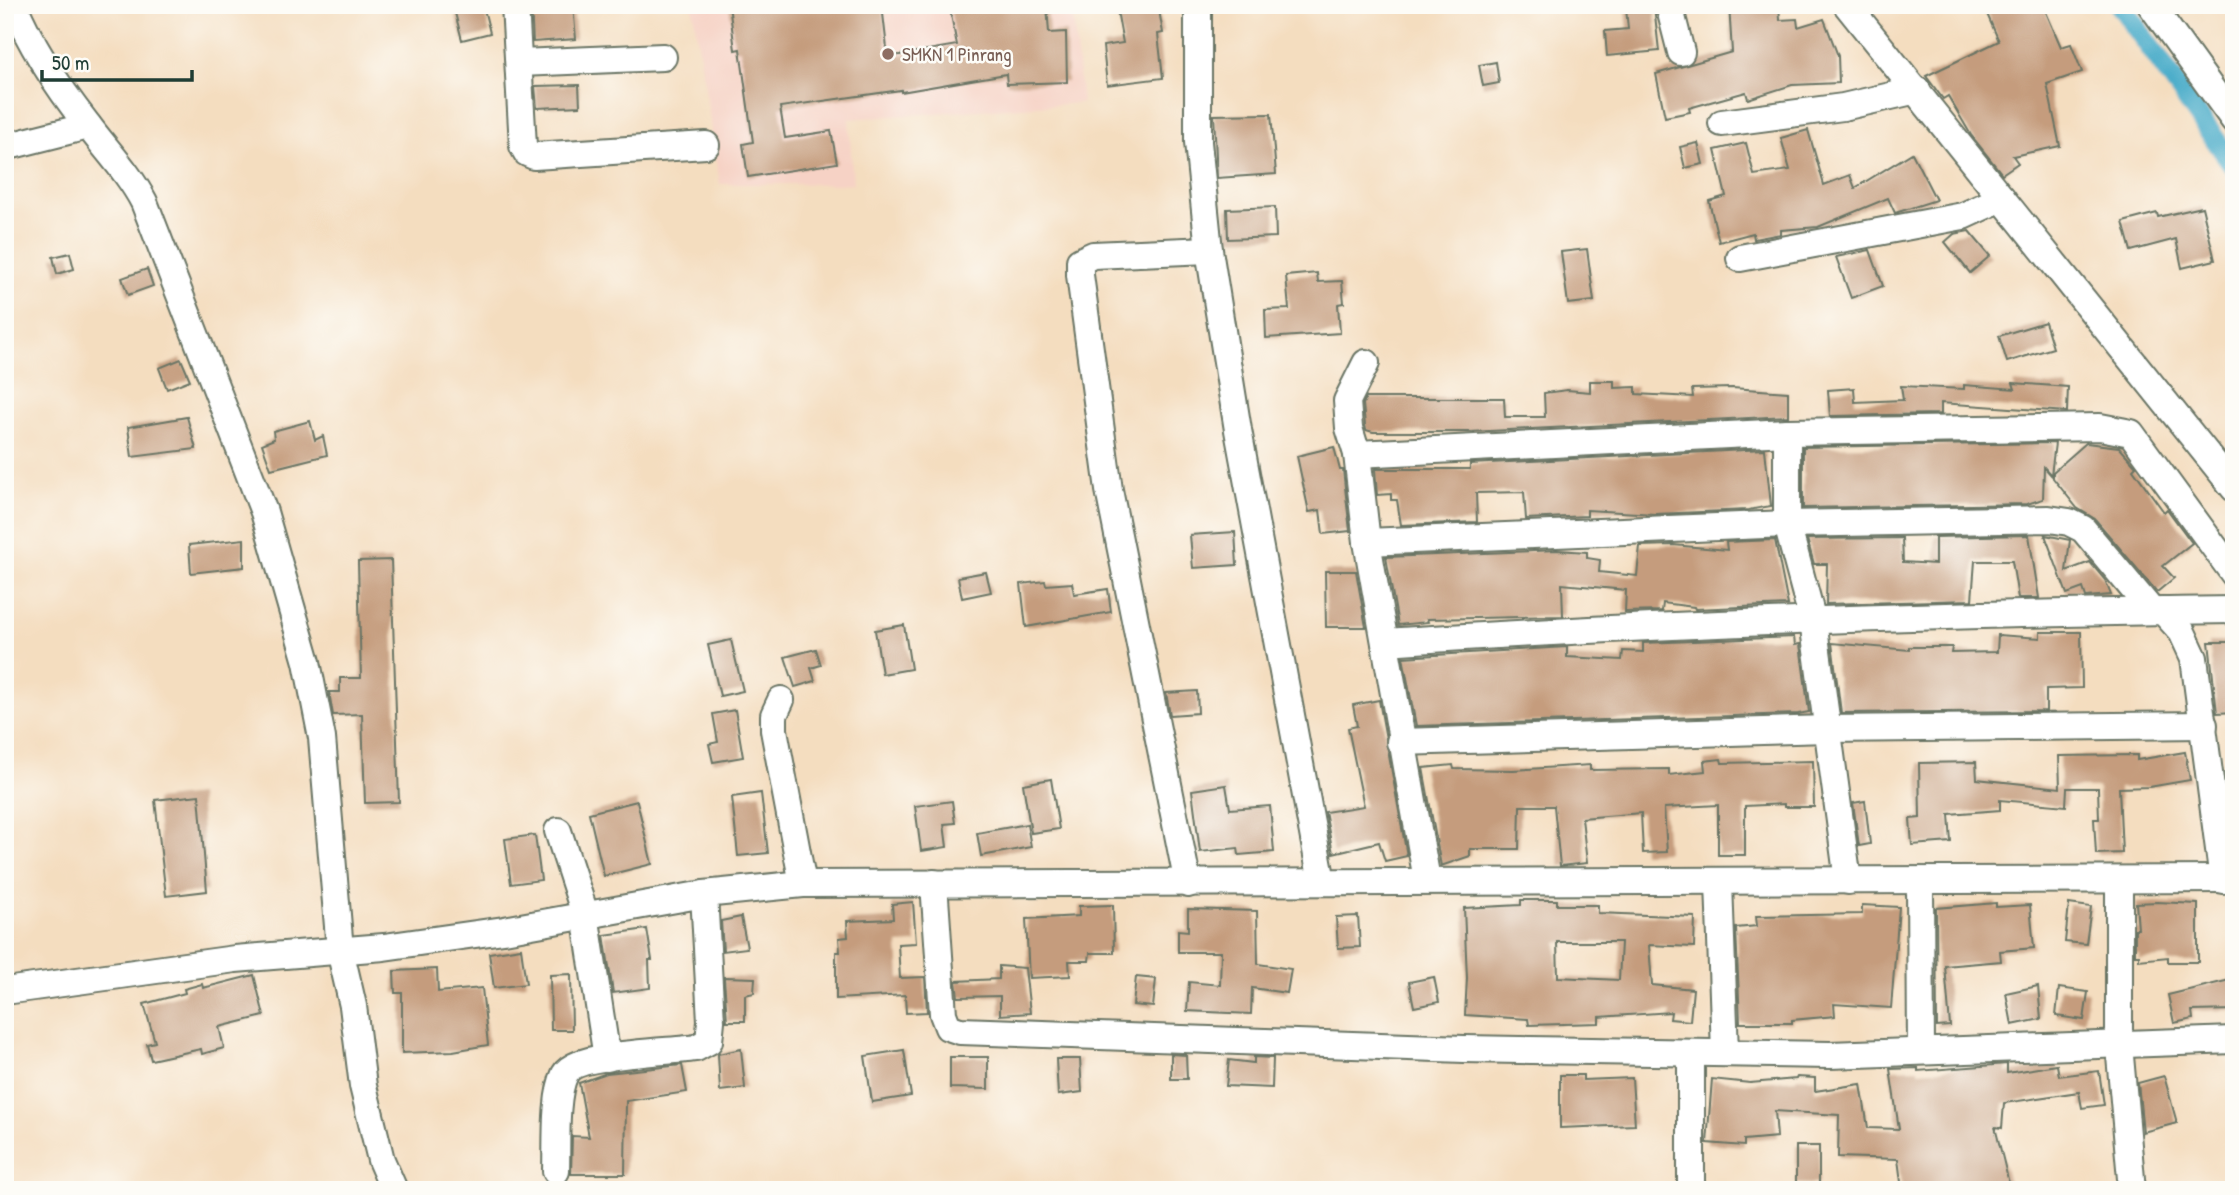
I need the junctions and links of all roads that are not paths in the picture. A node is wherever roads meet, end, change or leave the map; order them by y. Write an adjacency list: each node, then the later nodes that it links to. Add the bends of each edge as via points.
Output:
1 (14, 5): 13 (street, via 40,59)
2 (515, 5): 9 (street)
3 (1198, 5): 17 (street, via 1198,142)
4 (1668, 5): 7 (street)
5 (1847, 5): 10 (street)
6 (2151, 5): 11 (street)
7 (1681, 52)
8 (663, 57): 9 (street)
9 (520, 64): 14 (street, via 523,146 530,155)
10 (1917, 90): 12 (street, via 1843,107); 16 (street)
11 (2234, 120)
12 (1722, 123)
13 (88, 126): 15 (street); 49 (street, via 133,181 144,202 264,512 317,705)
14 (706, 145)
15 (5, 147)
16 (2002, 198): 18 (street, via 1963,216); 20 (street)
17 (1209, 250): 41 (street); 46 (street, via 1093,256 1080,261 1109,490)
18 (1740, 258)
19 (1366, 363): 23 (street, via 1347,401)
20 (2167, 406): 22 (street); 24 (street)
21 (1787, 432): 22 (street, via 2100,428); 23 (street); 25 (street)
22 (2130, 433): 27 (street)
23 (1357, 454): 26 (street)
24 (2234, 488)
25 (1787, 524): 26 (street); 28 (street, via 2069,522 2091,536); 30 (street)
26 (1367, 542): 31 (street)
27 (2234, 574)
28 (2157, 610): 29 (street); 30 (street); 33 (street, via 2182,632 2194,658)
29 (2234, 610)
30 (1813, 621): 31 (street); 34 (street)
31 (1385, 642): 35 (street)
32 (781, 700): 45 (street, via 774,730)
33 (2204, 725): 34 (street); 37 (street)
34 (1827, 729): 35 (street); 40 (street)
35 (1400, 742): 38 (street)
36 (558, 831): 48 (street)
37 (2228, 879): 39 (street)
38 (1427, 880): 41 (street); 42 (street)
39 (2119, 880): 44 (street); 52 (street)
40 (1848, 881): 42 (street); 44 (street)
41 (1322, 882): 46 (street)
42 (1719, 882): 55 (street)
43 (934, 883): 45 (street); 46 (street); 54 (street, via 942,1005 945,1021 953,1030 1320,1045)
44 (1920, 883): 53 (street)
45 (803, 884): 47 (street)
46 (1188, 884)
47 (704, 894): 48 (street); 56 (street, via 709,1041 688,1049)
48 (585, 914): 49 (street, via 504,930); 56 (street)
49 (341, 950): 50 (street, via 235,959); 58 (street, via 362,1086 381,1160)
50 (5, 991)
51 (2234, 1040): 52 (street)
52 (2119, 1045): 53 (street); 60 (street)
53 (1921, 1050): 55 (street, via 1830,1055)
54 (1690, 1053): 55 (street); 59 (street)
55 (1725, 1053)
56 (607, 1058): 57 (street, via 578,1064 565,1075)
57 (556, 1171)
58 (394, 1190)
59 (1691, 1190)
60 (2132, 1190)

